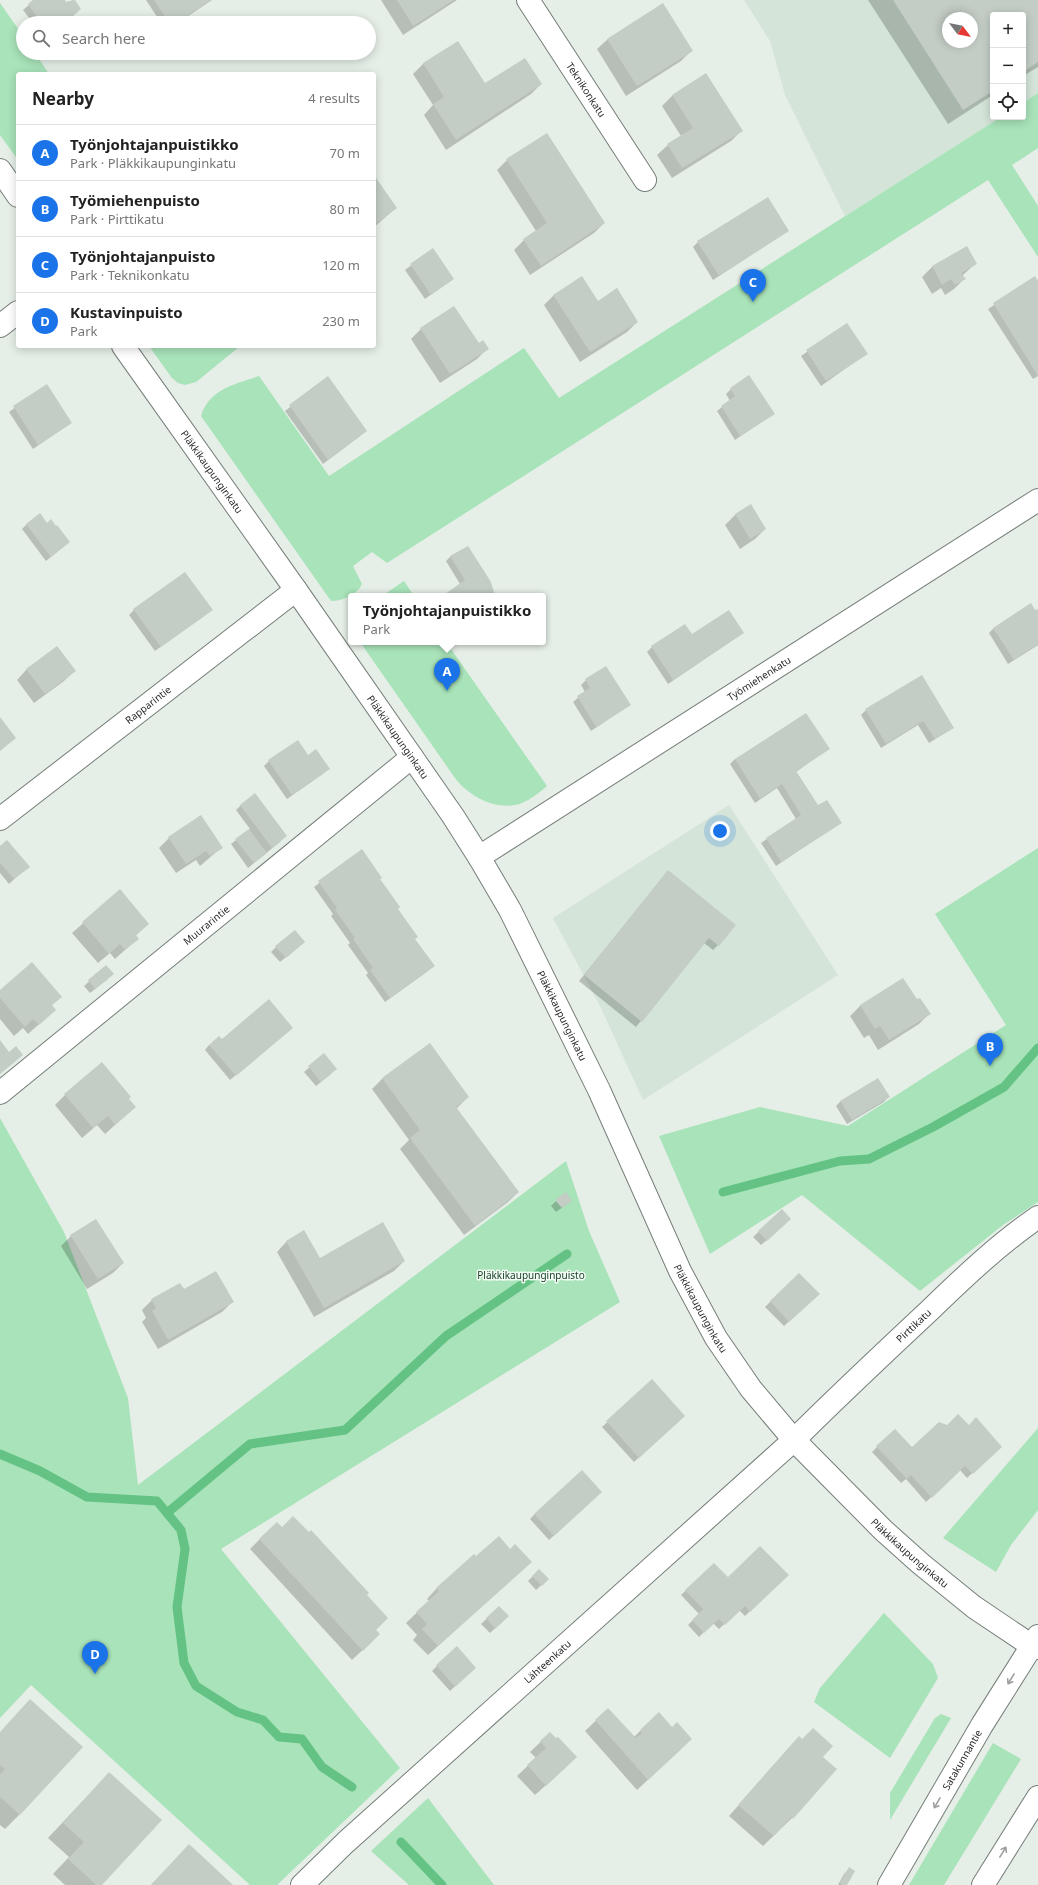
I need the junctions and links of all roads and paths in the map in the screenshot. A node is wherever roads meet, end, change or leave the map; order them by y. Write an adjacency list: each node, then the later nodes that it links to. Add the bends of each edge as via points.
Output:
1 (528, 0): 3 (street, Teknikonkatu)
2 (0, 170): 4 (street)
3 (645, 180)
4 (16, 193)
5 (16, 314): 6 (street)
6 (0, 326)
7 (124, 348): 9 (street, Pläkkikaupunginkatu)
8 (1038, 500): 12 (street, Työmiehenkatu)
9 (296, 590): 10 (street, Pläkkikaupunginkatu); 11 (street, Rapparintie)
10 (412, 757): 12 (street, Pläkkikaupunginkatu); 13 (street, Muurarintie)
11 (0, 819)
12 (479, 857): 15 (street, Pläkkikaupunginkatu, via 539,967 599,1090 680,1271 716,1338 751,1389)
13 (0, 1094)
14 (1038, 1217): 15 (street, Pirttikatu, via 975,1268)
15 (794, 1440): 16 (street, Pläkkikaupunginkatu, via 883,1530 922,1564 974,1607); 18 (street, Lähteenkatu, via 346,1842)
16 (1036, 1646): 19 (street, Satakunnantie, one-way to 19, via 982,1725)
17 (1038, 1797): 20 (street, one-way to 17)
18 (302, 1885)
19 (889, 1885)
20 (983, 1885)

